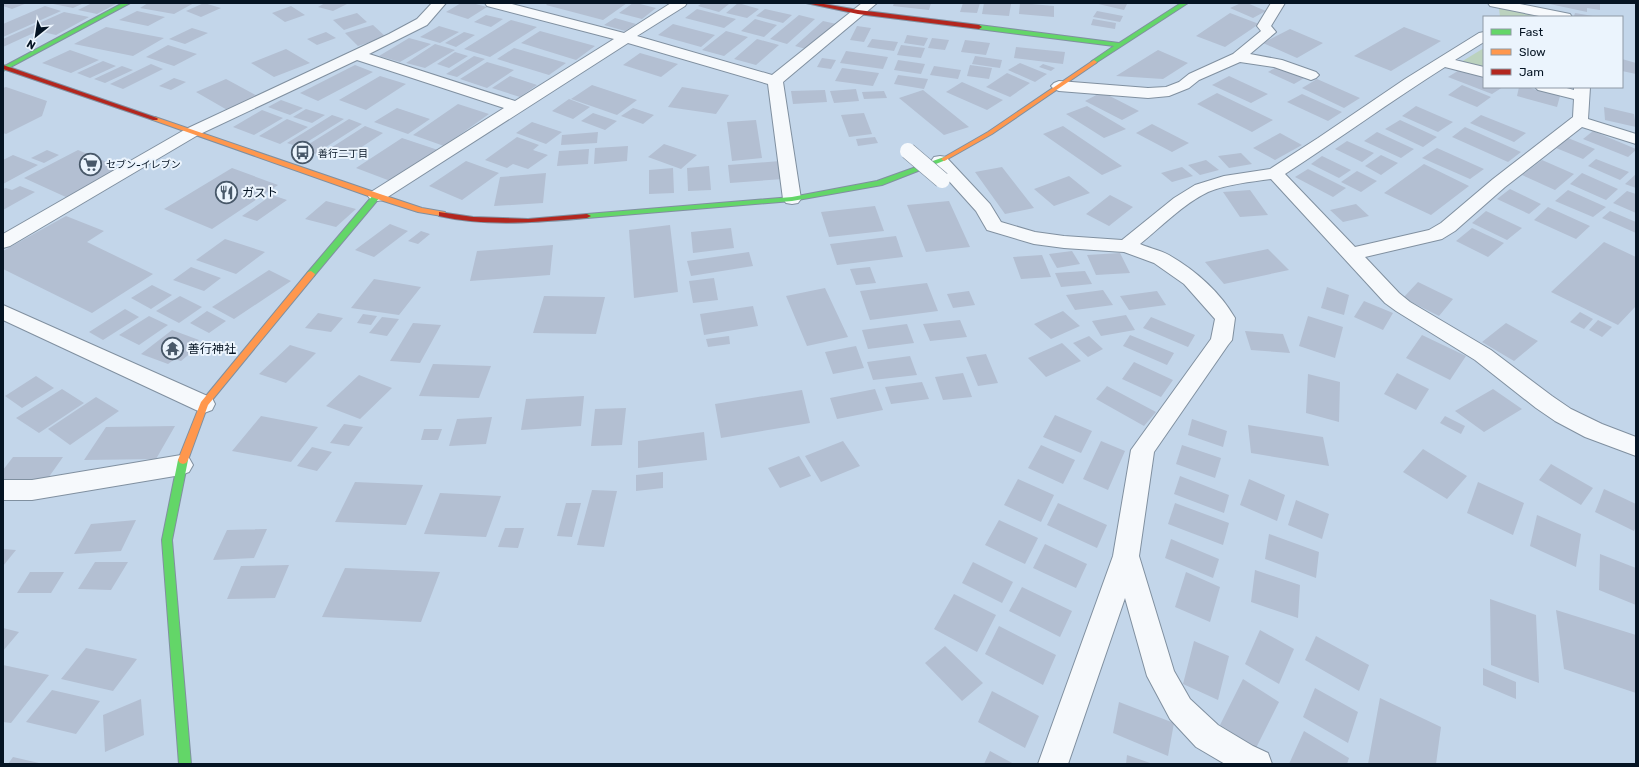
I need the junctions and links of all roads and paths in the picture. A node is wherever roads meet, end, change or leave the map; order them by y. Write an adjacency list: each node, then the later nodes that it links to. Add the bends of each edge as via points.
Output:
1 (127, 3): 18 (street)
2 (439, 3): 15 (street, via 422,22)
3 (492, 3): 12 (street)
4 (680, 3): 12 (street)
5 (809, 3): 9 (street)
6 (1185, 3): 10 (street)
7 (1278, 3): 16 (street, via 1264,26 1269,32)
8 (1495, 3): 11 (street)
9 (864, 7): 14 (street); 21 (street)
10 (1169, 7): 14 (street)
11 (1561, 16)
12 (624, 37): 21 (street); 25 (street)
13 (1483, 37): 17 (street)
14 (1119, 45): 22 (street)
15 (356, 56): 25 (street); 27 (street)
16 (1238, 57): 20 (street, via 1277,63); 22 (street, via 1169,91 1148,93)
17 (1443, 62): 19 (street); 30 (street)
18 (4, 68): 27 (street)
19 (1483, 72)
20 (1311, 75)
21 (775, 81): 32 (street)
22 (1059, 86): 29 (street, via 990,133)
23 (1551, 88): 24 (street)
24 (1582, 92): 26 (street, via 1581,118)
25 (516, 106): 31 (street)
26 (1578, 121): 28 (street); 35 (street, via 1448,227 1418,239)
27 (192, 132): 31 (street); 33 (street)
28 (1636, 139)
29 (926, 159): 32 (street, via 879,183); 34 (street, via 984,208 994,226 1034,238)
30 (1275, 173): 34 (street, via 1224,181 1201,189 1180,202); 35 (street)
31 (377, 196): 32 (street, via 421,210 473,219 528,221); 37 (street)
32 (792, 199)
33 (3, 242)
34 (1126, 246): 41 (street, via 1161,259 1191,278 1225,318 1221,340 1143,450)
35 (1351, 254): 38 (street, via 1392,298 1408,311 1484,355 1554,410 1593,431)
36 (3, 312): 37 (street)
37 (204, 404): 39 (street)
38 (1636, 447)
39 (181, 465): 40 (street, via 32,490); 42 (street, via 167,540)
40 (3, 490)
41 (1126, 556): 43 (street); 44 (street, via 1161,676 1180,709 1207,736)
42 (185, 764)
43 (1053, 764)
44 (1257, 764)

